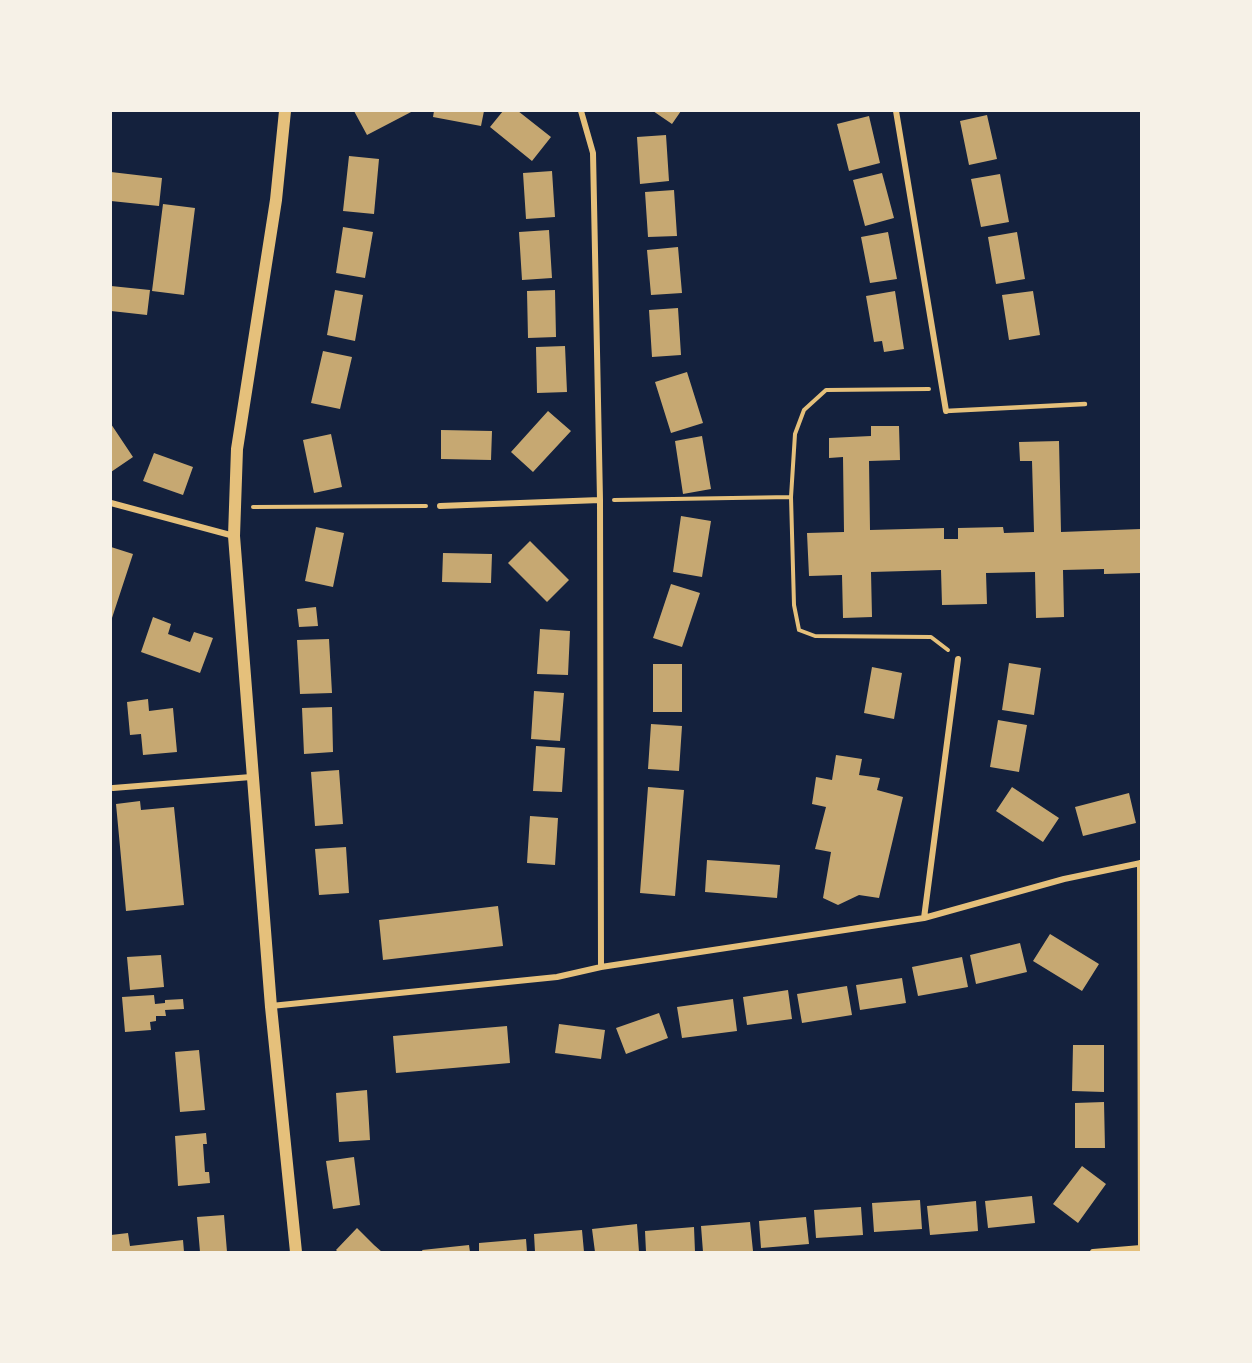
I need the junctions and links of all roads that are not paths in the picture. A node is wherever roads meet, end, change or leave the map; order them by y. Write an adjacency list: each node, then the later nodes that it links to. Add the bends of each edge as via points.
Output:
1 (285, 111): 9 (main road, via 276,200 237,449)
2 (581, 111): 6 (street, via 593,153)
3 (896, 111): 5 (street)
4 (1085, 404): 5 (lane)
5 (946, 411)
6 (600, 500): 8 (street); 15 (street)
7 (111, 503): 9 (street)
8 (440, 506)
9 (234, 536): 11 (main road)
10 (958, 658): 14 (street)
11 (251, 777): 12 (street); 16 (main road)
12 (112, 788)
13 (1141, 863): 14 (street, via 1064,879); 17 (street)
14 (924, 918): 15 (street)
15 (602, 967): 16 (street, via 557,977)
16 (270, 1006): 18 (main road)
17 (1141, 1249): 19 (street)
18 (296, 1252)
19 (1093, 1252)

